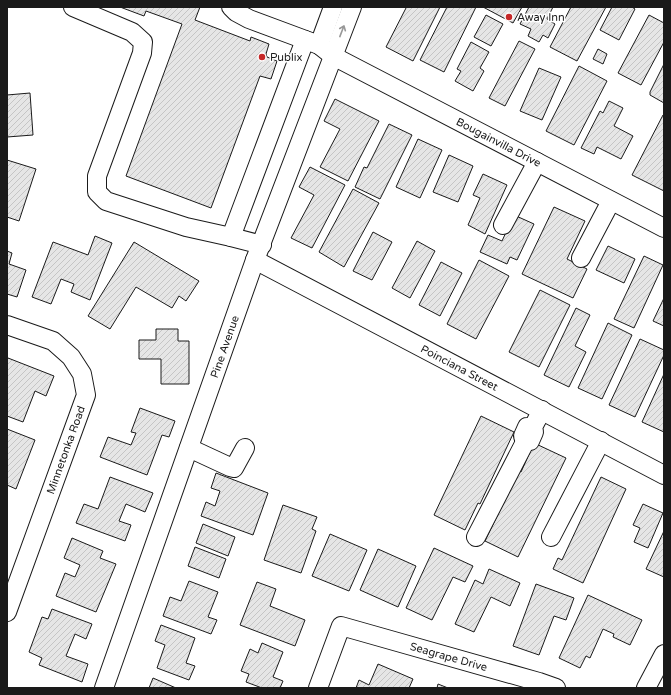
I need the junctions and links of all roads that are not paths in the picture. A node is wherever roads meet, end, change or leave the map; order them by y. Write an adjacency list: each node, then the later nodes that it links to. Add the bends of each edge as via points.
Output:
1 (73, 7): 10 (street, Poinciana Street, via 132,32 143,42 142,53 97,176 97,192 106,201 186,227)
2 (231, 7): 5 (street, Bougainvilla Drive, via 249,19)
3 (333, 7): 5 (street)
4 (352, 7): 5 (street, Pine Avenue, one-way to 4)
5 (319, 47): 6 (street, Bougainvilla Drive); 10 (street); 11 (street, Pine Avenue)
6 (537, 162): 7 (street, Bougainvilla Drive); 8 (street)
7 (611, 201): 9 (street, Bougainvilla Drive); 12 (street)
8 (503, 226)
9 (664, 228)
10 (231, 237): 11 (street, Poinciana Street)
11 (259, 252): 14 (street, Poinciana Street); 16 (street, Pine Avenue)
12 (581, 258)
13 (7, 325): 21 (street, Minnetonka Road, via 53,341 67,353 82,374 86,394)
14 (542, 410): 15 (street, Poinciana Street); 19 (street)
15 (601, 442): 18 (street, Poinciana Street); 20 (street)
16 (189, 448): 17 (street, via 234,468); 24 (street, Pine Avenue)
17 (245, 448)
18 (664, 475)
19 (476, 536)
20 (552, 537)
21 (7, 612)
22 (664, 654): 26 (street)
23 (544, 686): 25 (street, Seagrape Drive, via 341,626)
24 (104, 688)
25 (318, 688)
26 (646, 688)

